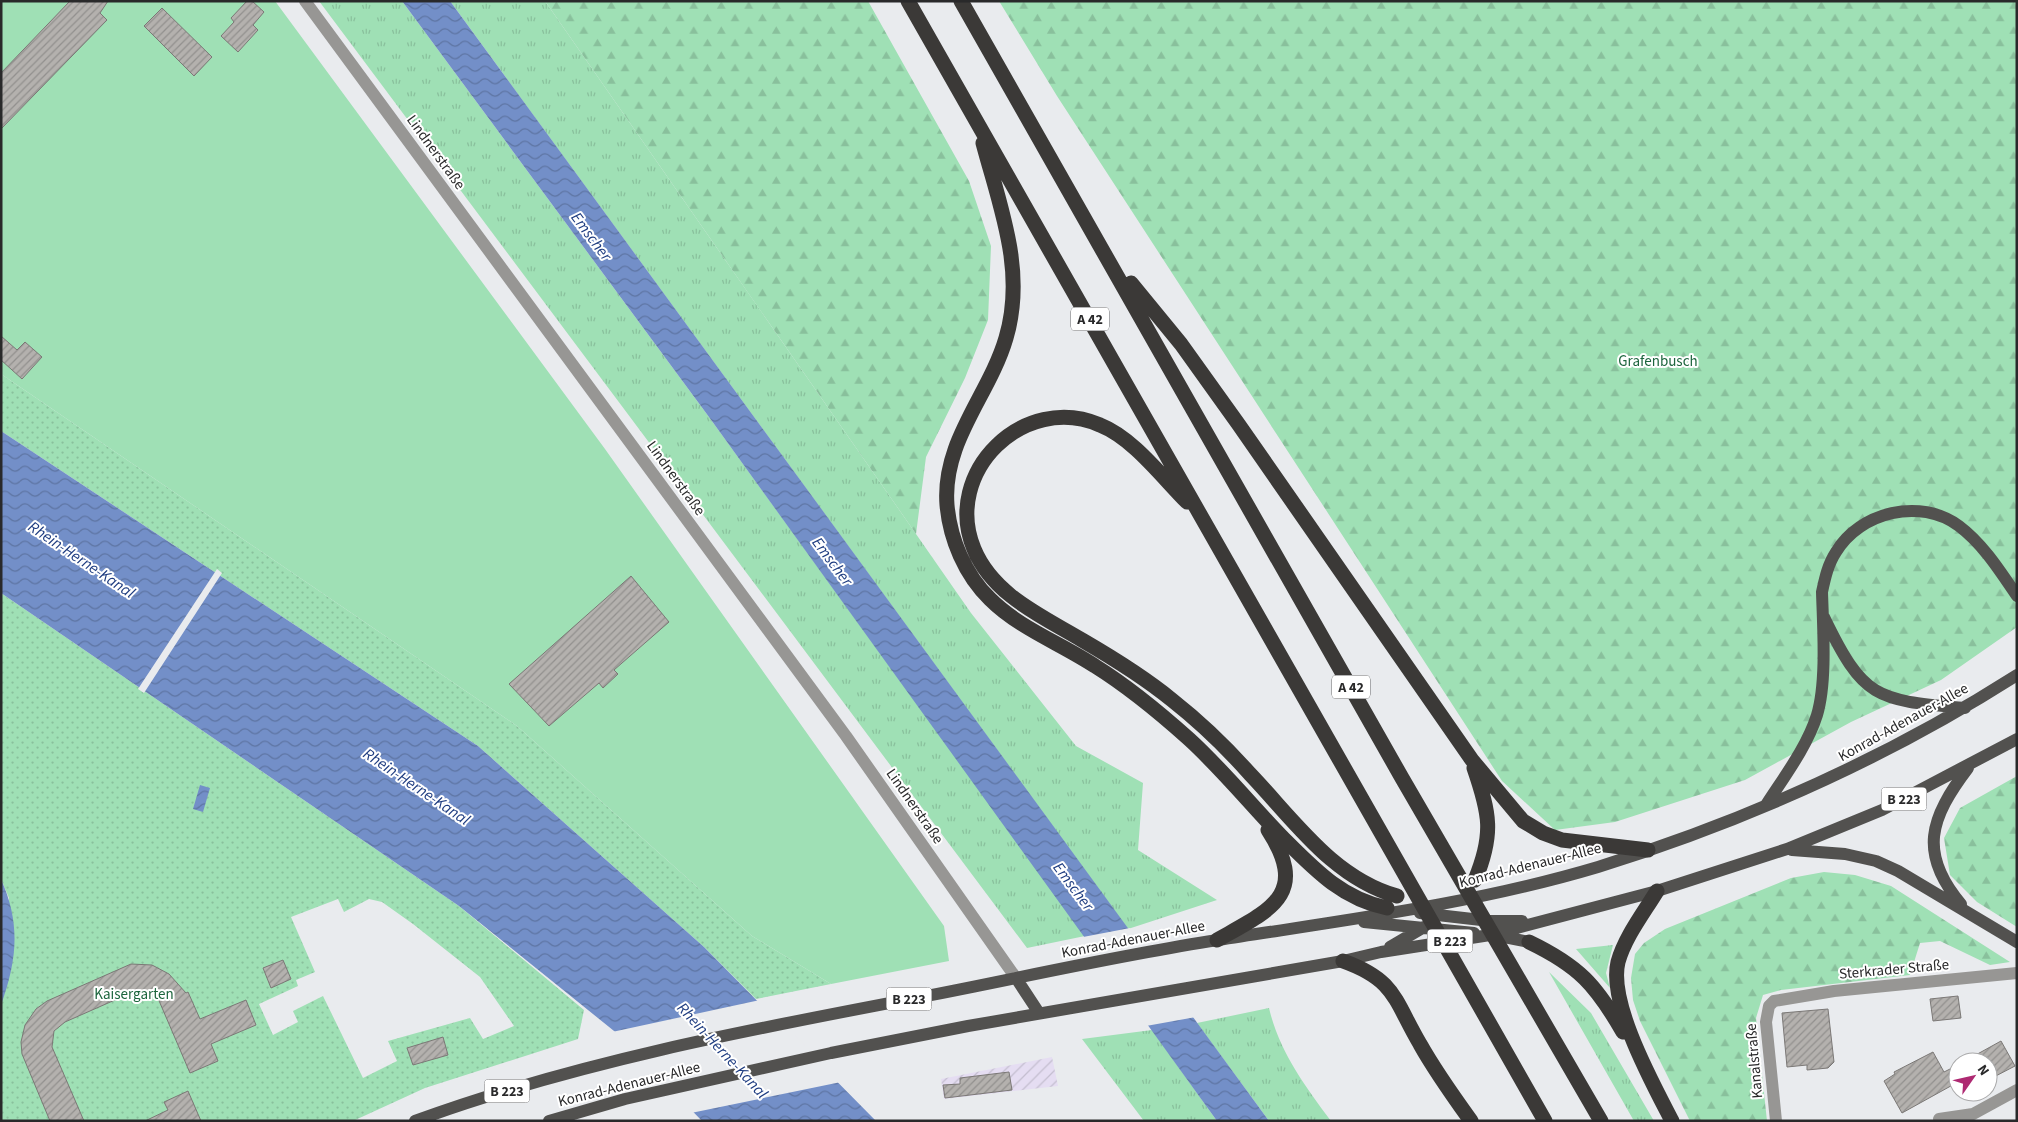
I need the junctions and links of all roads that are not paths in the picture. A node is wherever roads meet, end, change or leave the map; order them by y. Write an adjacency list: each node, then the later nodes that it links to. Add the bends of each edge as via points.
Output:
1 (305, 1): 36 (street, Lindnerstraße, via 846,736)
2 (908, 1): 4 (highway, A 42)
3 (961, 1): 5 (highway, A 42)
4 (977, 122): 6 (highway, A 42); 15 (highway, via 1011,245 1014,292 1012,315 998,361 964,425 950,464 947,505 956,545 975,582 1004,611 1097,667 1160,716 1190,740)
5 (1104, 251): 12 (highway, via 1181,344); 46 (highway, A 42, via 1397,770)
6 (1201, 516): 20 (highway, via 1125,440 1100,424 1071,417 1034,422 1001,439 978,468 968,504 969,534 974,548 989,574 1010,596 1115,659 1170,698 1225,747 1340,868 1370,886); 45 (highway, A 42)
7 (2017, 596): 8 (main road, via 1989,557 1959,526 1934,514 1906,511 1879,517 1854,531 1844,541 1825,578)
8 (1823, 614): 10 (main road, via 1852,669 1876,692 1906,702); 14 (main road, via 1817,714 1809,735)
9 (2017, 675): 10 (main road, Konrad-Adenauer-Allee)
10 (1965, 708): 14 (main road, Konrad-Adenauer-Allee, via 1857,766)
11 (2017, 739): 13 (main road, Konrad-Adenauer-Allee / B 223)
12 (1472, 760): 17 (highway, via 1523,821 1542,833 1579,844); 18 (highway, via 1488,816 1487,843)
13 (1970, 765): 16 (main road, Konrad-Adenauer-Allee / B 223, via 1882,810); 22 (main road, via 1951,790 1934,837 1938,872)
14 (1766, 805): 17 (main road, Konrad-Adenauer-Allee)
15 (1252, 806): 23 (highway, via 1322,876 1353,897); 30 (highway, via 1283,857 1287,878 1277,901 1251,921)
16 (1787, 849): 19 (main road, Konrad-Adenauer-Allee / B 223); 22 (main road, via 1845,854 1876,861)
17 (1648, 850): 21 (main road, Konrad-Adenauer-Allee, via 1594,868)
18 (1475, 880): 21 (main road)
19 (1656, 891): 27 (main road, Konrad-Adenauer-Allee / B 223); 39 (highway, via 1628,936 1616,977 1624,1017)
20 (1397, 896): 21 (main road)
21 (1459, 900): 24 (main road, Konrad-Adenauer-Allee); 25 (main road)
22 (1965, 910): 31 (main road)
23 (1389, 911): 24 (main road, Konrad-Adenauer-Allee); 26 (main road, Konrad-Adenauer-Allee / B 223)
24 (1405, 911): 25 (main road, Konrad-Adenauer-Allee)
25 (1442, 916): 27 (main road, Konrad-Adenauer-Allee); 28 (main road)
26 (1352, 920): 28 (main road); 30 (main road, Konrad-Adenauer-Allee / B 223)
27 (1519, 924): 29 (main road, Konrad-Adenauer-Allee / B 223)
28 (1424, 927): 29 (main road); 32 (main road)
29 (1490, 935): 32 (main road, Konrad-Adenauer-Allee / B 223); 33 (main road)
30 (1217, 940): 36 (main road, Konrad-Adenauer-Allee / B 223)
31 (2017, 942)
32 (1408, 943): 34 (main road, Konrad-Adenauer-Allee / B 223)
33 (1536, 945): 39 (highway, via 1563,959 1594,986)
34 (1343, 961): 38 (main road, Konrad-Adenauer-Allee / B 223); 44 (highway, via 1374,975 1392,991 1437,1072)
35 (2017, 973): 37 (street, Sterkrader Straße, via 1834,991)
36 (1016, 978): 38 (main road); 42 (main road, Konrad-Adenauer-Allee / B 223, via 802,1020 600,1065)
37 (1774, 1001): 48 (street, Kanalstraße, via 1769,1006 1766,1022)
38 (1040, 1013): 43 (main road, Konrad-Adenauer-Allee / B 223, via 832,1053 625,1099)
39 (1657, 1090): 47 (highway)
40 (2017, 1090): 41 (street, via 1973,1114)
41 (1939, 1119)
42 (415, 1121)
43 (550, 1121)
44 (1471, 1121)
45 (1545, 1121)
46 (1601, 1121)
47 (1672, 1121)
48 (1776, 1121)

